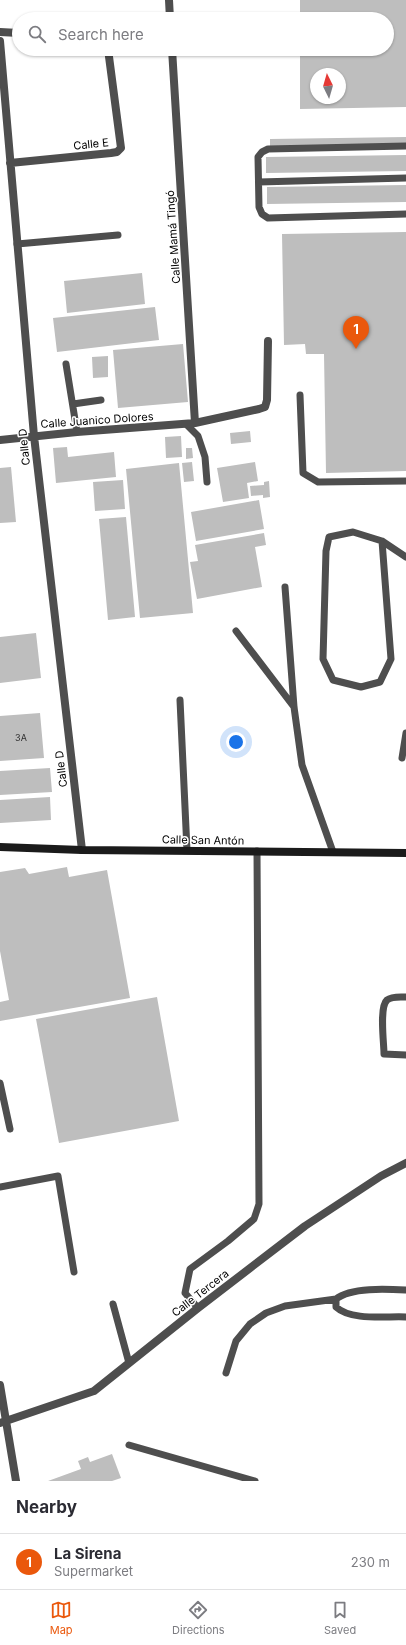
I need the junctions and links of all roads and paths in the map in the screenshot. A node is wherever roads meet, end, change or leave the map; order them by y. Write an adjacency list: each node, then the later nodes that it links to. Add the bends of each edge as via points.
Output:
1 (169, 0): 2 (street)
2 (170, 12)
3 (0, 32): 4 (street)
4 (12, 33)
5 (0, 41): 8 (street, Calle D)
6 (109, 56): 10 (street, Calle E, via 121,148 111,153)
7 (172, 56): 21 (street, Calle Mamá Tingó)
8 (1, 80): 10 (street, Calle D)
9 (406, 146): 12 (lane, via 268,149 258,157)
10 (10, 163): 15 (street, Calle D)
11 (406, 178): 12 (lane)
12 (259, 182): 13 (lane, via 260,211 268,218)
13 (406, 214)
14 (118, 235): 15 (lane)
15 (17, 244): 24 (street, Calle D)
16 (268, 341): 21 (street, Calle Juanico Dolores, via 265,407)
17 (66, 364): 20 (lane)
18 (300, 395): 26 (lane, via 303,473 318,482)
19 (101, 400): 20 (lane)
20 (73, 404): 23 (lane)
21 (196, 423): 22 (street, Calle Juanico Dolores)
22 (186, 424): 23 (street, Calle Juanico Dolores); 27 (lane, via 198,436 205,457)
23 (77, 432): 24 (street, Calle Juanico Dolores)
24 (34, 436): 25 (street, Calle Juanico Dolores); 37 (street, Calle D)
25 (0, 440)
26 (406, 481)
27 (206, 482)
28 (382, 541): 28 (lane, via 353,532 329,537 326,551 323,659 333,680 361,687 380,682 391,659); 29 (lane)
29 (406, 557)
30 (285, 587): 33 (lane)
31 (236, 631): 33 (lane)
32 (180, 700): 38 (lane)
33 (294, 707): 40 (lane, via 302,764)
34 (406, 733): 35 (lane)
35 (402, 758)
36 (0, 847): 37 (street, Calle San Antón)
37 (82, 850): 38 (street, Calle San Antón)
38 (187, 850): 39 (street, Calle San Antón)
39 (257, 851): 40 (street, Calle San Antón); 52 (lane, via 259,1204 254,1219 190,1269 185,1293)
40 (333, 852): 41 (street, Calle San Antón)
41 (406, 852)
42 (406, 997): 43 (lane, via 390,998 383,1007 384,1054)
43 (406, 1055)
44 (0, 1083): 45 (lane)
45 (10, 1129)
46 (406, 1163): 52 (street, Calle Tercera, via 381,1176 305,1226)
47 (0, 1187): 48 (lane, via 58,1176)
48 (74, 1272)
49 (406, 1290): 50 (lane, via 356,1291 342,1294)
50 (336, 1299): 53 (lane, via 336,1307 341,1312 353,1315); 55 (lane, via 285,1306 260,1317 250,1324 236,1341)
51 (113, 1304): 54 (lane)
52 (198, 1308): 54 (street, Calle Tercera)
53 (406, 1317)
54 (129, 1363): 57 (street, Calle Tercera, via 94,1391)
55 (226, 1374)
56 (0, 1385): 57 (street)
57 (3, 1422): 59 (street)
58 (130, 1445): 60 (lane)
59 (16, 1481)
60 (255, 1481)

